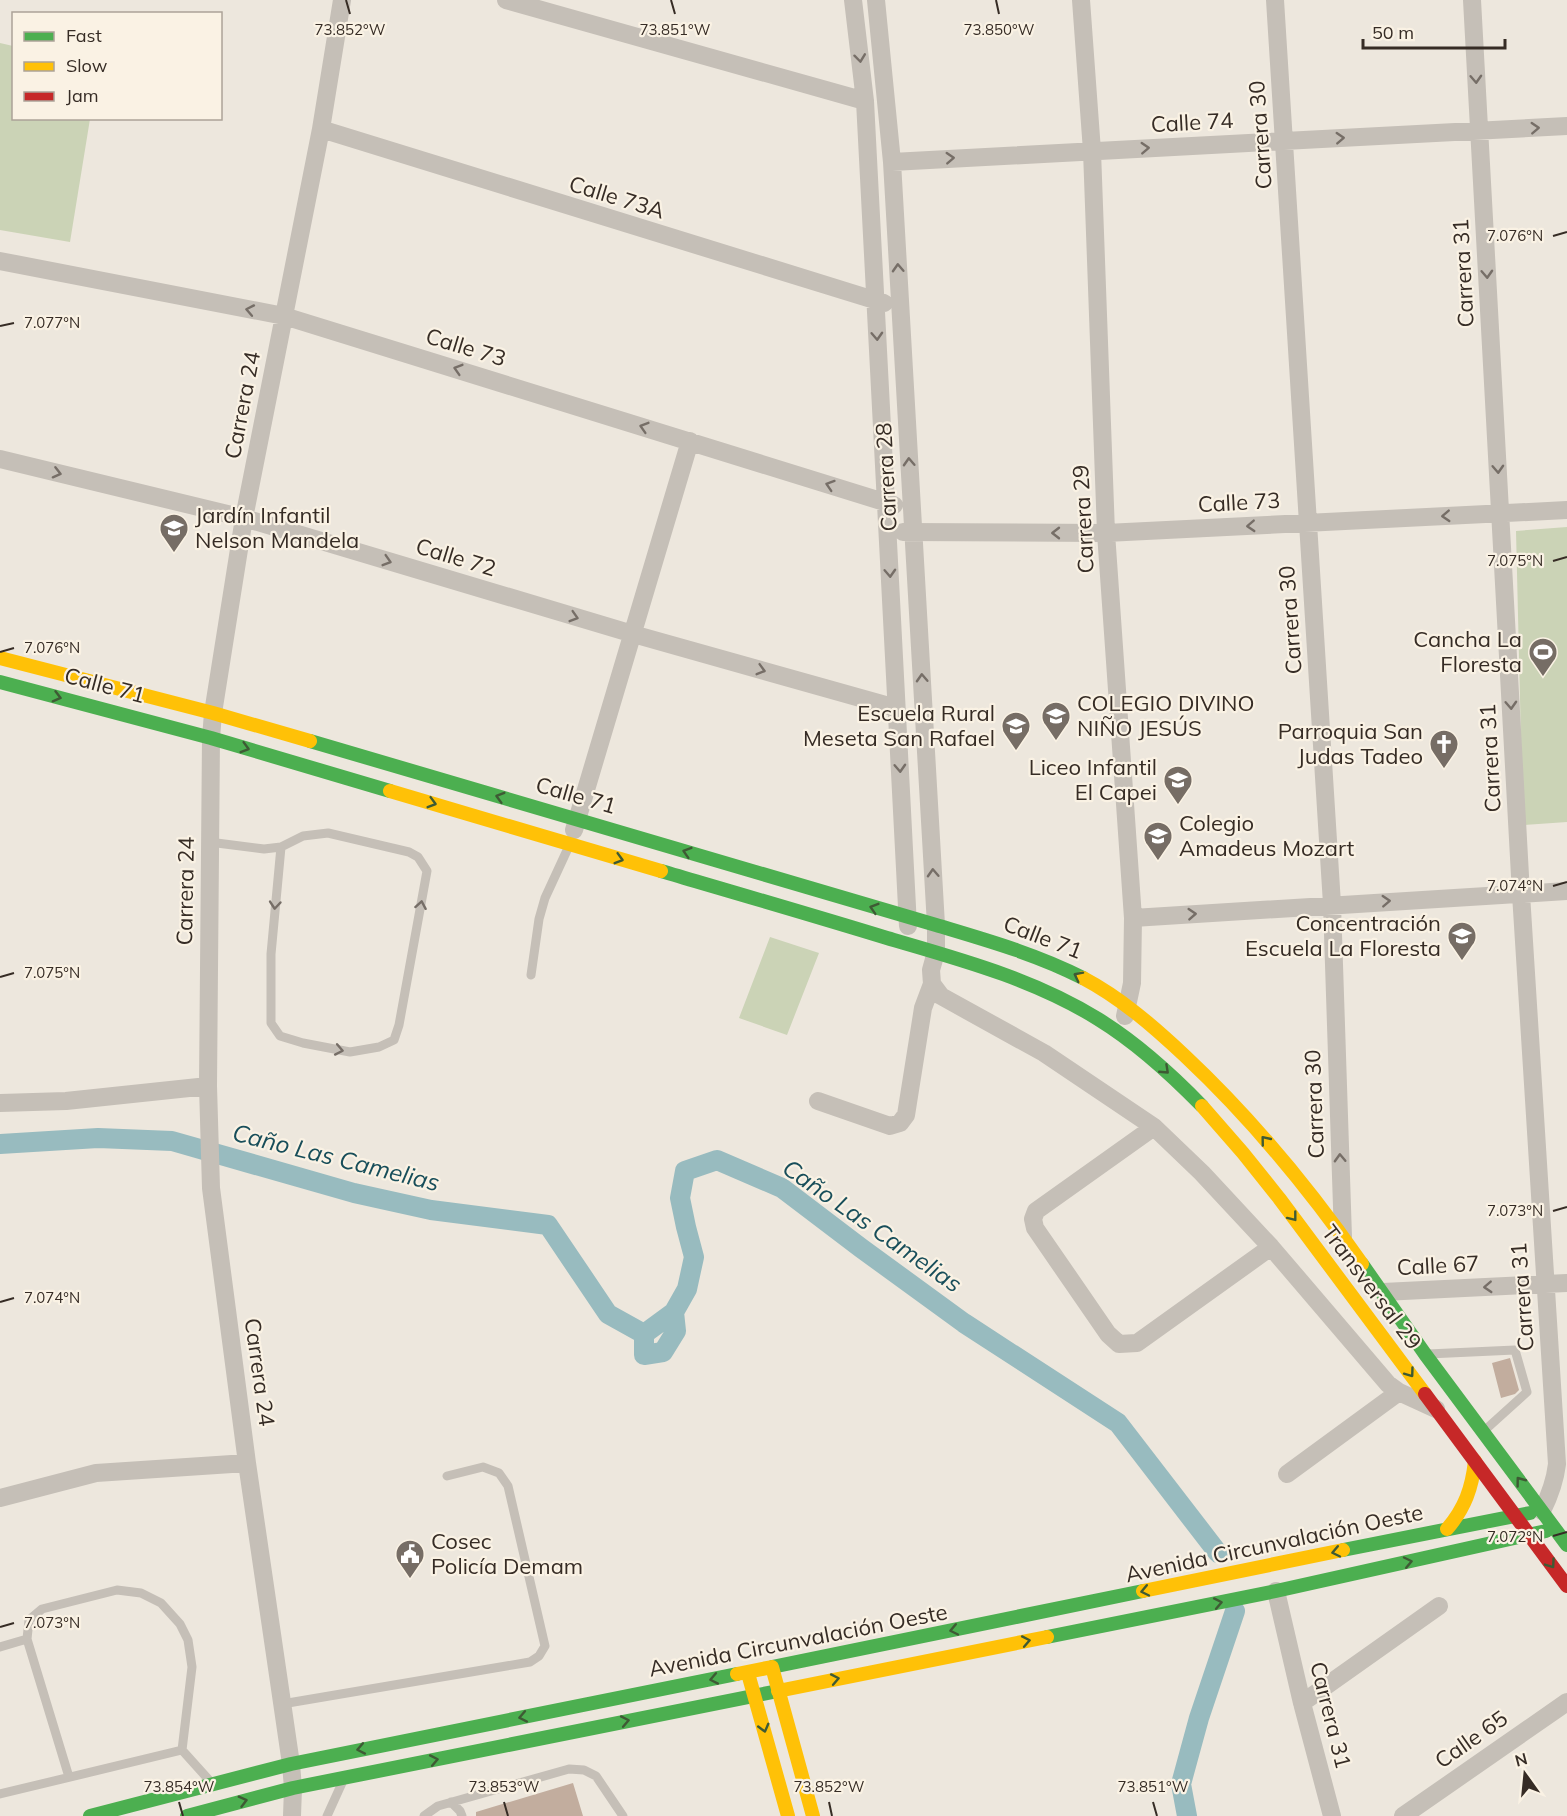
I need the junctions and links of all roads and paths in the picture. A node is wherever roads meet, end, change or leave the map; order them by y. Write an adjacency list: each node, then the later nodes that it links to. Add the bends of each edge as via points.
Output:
1 (342, 0): 10 (street, Carrera 24)
2 (506, 0): 8 (street)
3 (853, 0): 8 (street, Carrera 28, one-way to 8)
4 (876, 0): 14 (street, Carrera 28)
5 (1081, 0): 13 (street, Carrera 29)
6 (1275, 0): 12 (street, Carrera 30)
7 (1472, 0): 11 (street, Carrera 31, one-way to 11)
8 (865, 101): 16 (street, Carrera 28)
9 (1567, 126): 11 (street, Calle 74, one-way to 9)
10 (321, 129): 16 (street, Calle 73A); 18 (street, Carrera 24)
11 (1479, 130): 12 (street, Calle 74, one-way to 11); 24 (street, Carrera 31, one-way to 24)
12 (1284, 141): 13 (street, Calle 74, one-way to 12); 26 (street, Carrera 30)
13 (1092, 151): 14 (street, Calle 74, one-way to 13); 29 (street, Carrera 29)
14 (892, 162): 17 (street, Carrera 28, one-way to 14)
15 (0, 261): 18 (street, Calle 73, one-way to 15)
16 (875, 301): 17 (street, Calle 73A); 21 (street, Carrera 28, one-way to 21)
17 (900, 307): 22 (street, Carrera 28, one-way to 17)
18 (284, 316): 19 (street, Calle 73, one-way to 18); 25 (street, Carrera 24)
19 (690, 441): 21 (street, Calle 73, one-way to 19); 30 (street)
20 (0, 459): 25 (street, Calle 72, one-way to 25)
21 (886, 503): 22 (street, Calle 73); 27 (street, Carrera 28)
22 (911, 508): 28 (street, Carrera 28)
23 (1567, 510): 24 (street, Calle 73)
24 (1500, 513): 26 (street, Calle 73, one-way to 26); 41 (street, Carrera 31, one-way to 41)
25 (244, 519): 30 (street, Calle 72, one-way to 30); 34 (street, Carrera 24)
26 (1308, 523): 29 (street, Calle 73, one-way to 29); 42 (street, Carrera 30)
27 (887, 531): 28 (street, Calle 73); 33 (street, Carrera 28, one-way to 33)
28 (913, 533): 29 (street, Calle 73, one-way to 28); 45 (street, Carrera 28, one-way to 28)
29 (1106, 533): 44 (street, Carrera 29)
30 (633, 634): 33 (street, Calle 72, one-way to 33); 36 (street)
31 (0, 658): 34 (main road, Calle 71)
32 (0, 682): 35 (main road, Calle 71, one-way to 35)
33 (896, 708): 43 (street, Carrera 28, one-way to 43)
34 (213, 713): 35 (street, Carrera 24); 36 (main road, Calle 71, one-way to 34)
35 (211, 738): 37 (street, Carrera 24); 38 (main road, Calle 71, one-way to 38)
36 (577, 820): 38 (street); 43 (main road, Calle 71, one-way to 36)
37 (209, 842): 39 (lane, via 264,849); 52 (street, Carrera 24)
38 (570, 844): 46 (main road, Calle 71, one-way to 46); 48 (lane, via 545,898)
39 (281, 847): 39 (lane, one-way to 39, via 270,954 272,1023 280,1036 350,1052 394,1040 427,871 423,863 409,852 327,833 303,836)
40 (1567, 891): 41 (street)
41 (1521, 894): 42 (street, one-way to 41); 59 (street, Carrera 31)
42 (1332, 904): 44 (street, one-way to 42); 56 (street, Carrera 30, one-way to 42)
43 (907, 918): 45 (main road, Calle 71); 46 (street, Carrera 28)
44 (1133, 918): 50 (street, Carrera 29)
45 (936, 925): 47 (street, Carrera 28); 50 (main road, Calle 71, one-way to 45, via 1059,966)
46 (909, 944): 47 (main road, Calle 71)
47 (936, 952): 49 (street, Carrera 28); 51 (main road, Calle 71, via 1049,991)
48 (531, 975)
49 (932, 984): 53 (street, Carrera 28, via 923,1008 906,1115 900,1123 890,1126); 55 (street, via 941,996 1044,1053)
50 (1128, 1007): 51 (street, Carrera 29); 56 (main road, Transversal 29, one-way to 50, via 1214,1083)
51 (1120, 1033): 63 (main road, Transversal 29, one-way to 63, via 1197,1100 1239,1146)
52 (208, 1086): 54 (street, via 66,1101); 66 (street, Carrera 24, via 211,1188)
53 (818, 1101)
54 (0, 1103)
55 (1154, 1127): 57 (street); 57 (street, via 1059,1193 1036,1211 1033,1219 1035,1228 1108,1334 1119,1344 1137,1343)
56 (1343, 1237): 60 (main road, Transversal 29)
57 (1271, 1247): 62 (street)
58 (1567, 1283): 59 (street, Calle 67)
59 (1545, 1284): 60 (street, Calle 67, one-way to 60); 70 (street, Carrera 31, via 1557,1464)
60 (1383, 1292): 61 (main road, Transversal 29)
61 (1425, 1354): 64 (main road, Transversal 29); 64 (lane, via 1515,1350 1527,1392)
62 (1399, 1392): 63 (street); 67 (street)
63 (1436, 1409): 64 (main road, Transversal 29)
64 (1473, 1438): 65 (main road, Transversal 29); 70 (main road, Transversal 29, one-way to 64)
65 (1475, 1461): 71 (main road, Transversal 29); 72 (main road, via 1468,1499)
66 (248, 1463): 69 (street, via 96,1473); 87 (street, Carrera 24)
67 (1287, 1474)
68 (447, 1476): 87 (lane, via 483,1467 499,1473 508,1486 545,1646 539,1656 530,1662)
69 (0, 1498)
70 (1542, 1511): 71 (main road, Avenida Circunvalación Oeste); 73 (main road, Transversal 29)
71 (1517, 1516): 72 (main road, Avenida Circunvalación Oeste); 74 (main road, Transversal 29)
72 (1447, 1529): 81 (main road, Avenida Circunvalación Oeste, one-way to 81)
73 (1555, 1529): 74 (main road, Avenida Circunvalación Oeste); 75 (main road, Transversal 29)
74 (1531, 1535): 76 (main road, Transversal 29, one-way to 76); 77 (main road, Avenida Circunvalación Oeste, one-way to 74)
75 (1567, 1545)
76 (1567, 1586)
77 (1276, 1591): 83 (main road, Avenida Circunvalación Oeste, one-way to 77); 86 (street, Carrera 31)
78 (1439, 1606): 86 (street)
79 (27, 1639): 80 (lane); 88 (lane, via 29,1620 42,1609 117,1590 141,1593 161,1604 180,1624 188,1640 192,1667); 90 (lane)
80 (0, 1647)
81 (772, 1668): 82 (main road, Avenida Circunvalación Oeste); 83 (main road)
82 (747, 1672): 84 (main road); 89 (main road, Avenida Circunvalación Oeste, one-way to 89)
83 (778, 1691): 84 (main road, Avenida Circunvalación Oeste); 104 (main road)
84 (755, 1695): 91 (main road, Avenida Circunvalación Oeste, one-way to 84); 103 (main road, one-way to 103)
85 (1567, 1702): 106 (street, Calle 65)
86 (1302, 1703): 105 (street, Carrera 31)
87 (282, 1704): 89 (street, Carrera 24)
88 (182, 1750): 90 (lane); 92 (lane)
89 (291, 1764): 92 (main road, Avenida Circunvalación Oeste); 93 (street, Carrera 24)
90 (69, 1777): 94 (lane)
91 (344, 1778): 93 (main road, Avenida Circunvalación Oeste); 99 (lane)
92 (212, 1783): 97 (main road, Avenida Circunvalación Oeste)
93 (293, 1788): 96 (main road, Avenida Circunvalación Oeste, one-way to 93); 98 (street, Carrera 24)
94 (0, 1794)
95 (451, 1802): 100 (lane); 101 (lane); 102 (lane, via 569,1768 596,1776)
96 (193, 1815)
97 (90, 1816)
98 (292, 1816)
99 (327, 1816)
100 (424, 1816)
101 (462, 1816)
102 (623, 1816)
103 (788, 1816)
104 (813, 1816)
105 (1332, 1816)
106 (1402, 1816)

